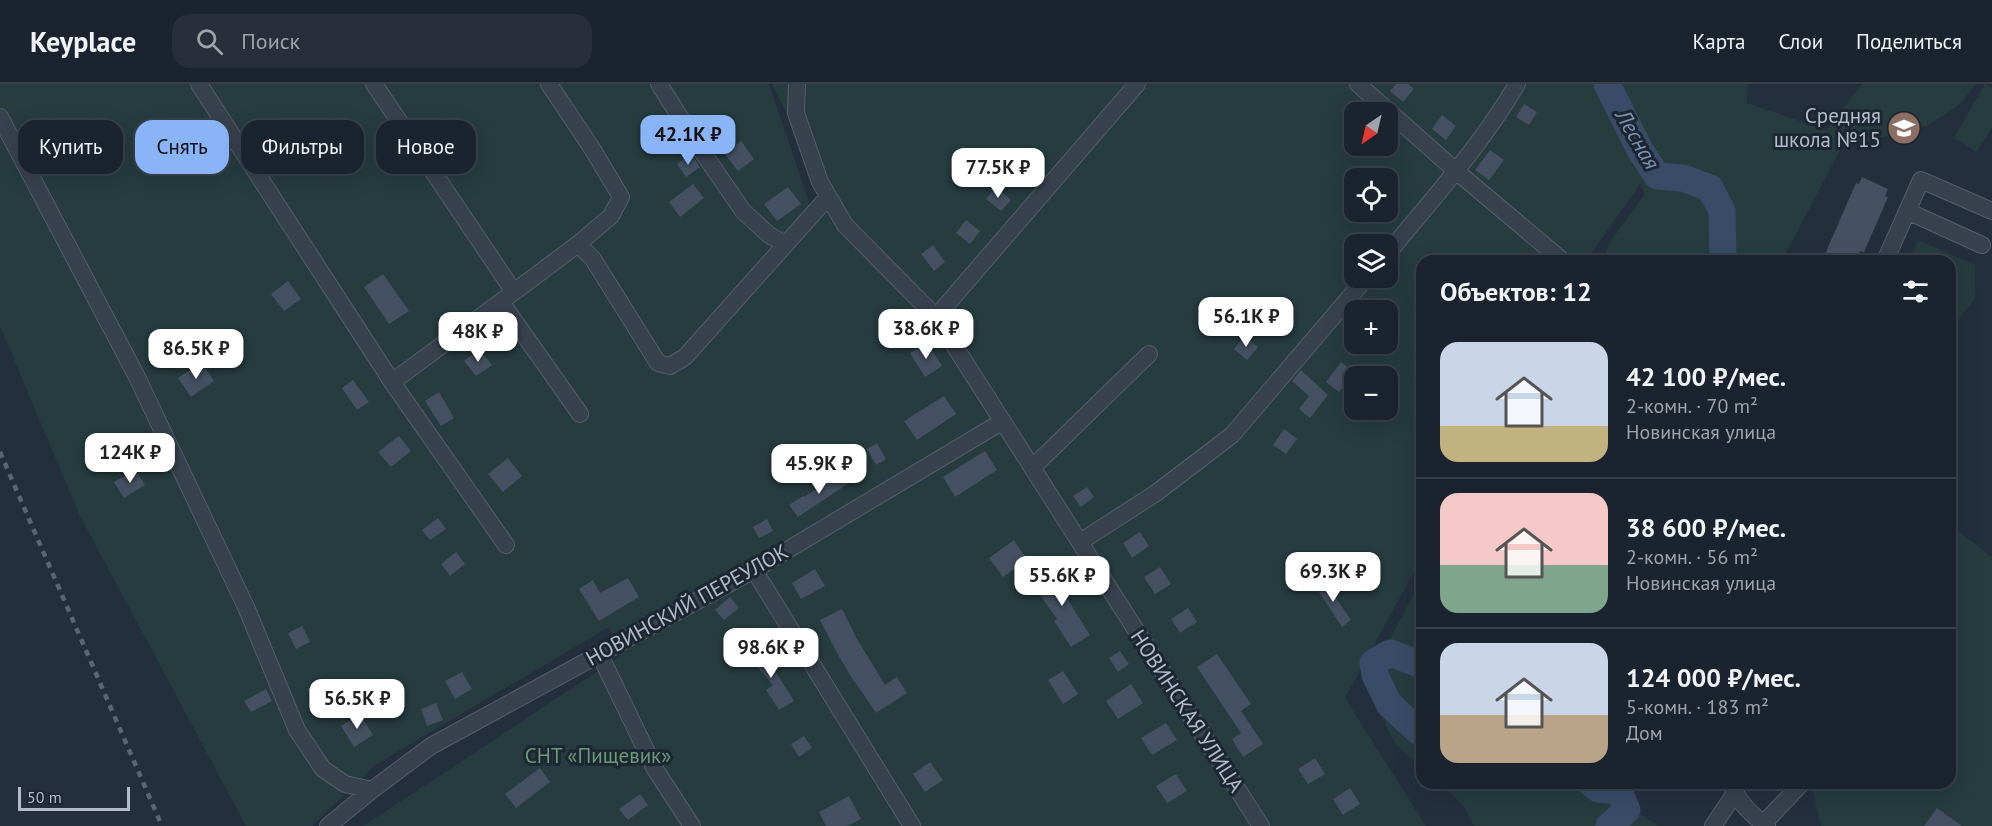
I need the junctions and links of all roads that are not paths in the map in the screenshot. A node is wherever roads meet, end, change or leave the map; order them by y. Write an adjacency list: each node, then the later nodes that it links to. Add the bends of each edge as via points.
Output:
1 (200, 84): 24 (street)
2 (374, 84): 21 (street)
3 (549, 84): 15 (street, via 621,197 611,216)
4 (659, 84): 16 (street, via 743,211 769,235)
5 (797, 84): 11 (street, НОВИНСКАЯ УЛИЦА, via 796,113)
6 (1137, 84): 22 (street)
7 (1358, 84): 10 (street)
8 (1517, 84): 10 (street, via 1499,115)
9 (0, 117): 35 (street, via 136,375 246,607 297,730 323,769 345,784)
10 (1456, 171): 14 (street); 18 (street)
11 (828, 197): 16 (street); 22 (street, НОВИНСКАЯ УЛИЦА, via 844,225)
12 (1907, 211): 13 (street, via 1921,180); 17 (street); 19 (street)
13 (1992, 211)
14 (1398, 241)
15 (578, 244): 16 (street, via 593,259 658,363 670,366 684,357); 21 (street)
16 (786, 244)
17 (1982, 244)
18 (1556, 255)
19 (1888, 255)
20 (1357, 288): 28 (street, via 1232,435 1156,493)
21 (508, 297): 24 (street); 25 (street)
22 (936, 317): 26 (street, НОВИНСКАЯ УЛИЦА)
23 (1149, 354): 27 (street)
24 (392, 382): 29 (street)
25 (580, 414)
26 (1003, 421): 27 (street, НОВИНСКАЯ УЛИЦА); 30 (street, НОВИНСКИЙ ПЕРЕУЛОК)
27 (1032, 468): 28 (street, НОВИНСКАЯ УЛИЦА)
28 (1080, 542): 40 (street, НОВИНСКАЯ УЛИЦА)
29 (506, 545)
30 (754, 570): 31 (street, НОВИНСКИЙ ПЕРЕУЛОК); 39 (street)
31 (599, 653): 35 (street, НОВИНСКИЙ ПЕРЕУЛОК, via 431,746); 38 (street, via 655,769)
32 (1732, 789): 41 (street)
33 (1733, 789): 36 (street, via 1749,813)
34 (1797, 789): 36 (street)
35 (372, 790): 37 (street, НОВИНСКИЙ ПЕРЕУЛОК)
36 (1766, 825)
37 (328, 826)
38 (692, 826)
39 (912, 826)
40 (1261, 826)
41 (1713, 826)

